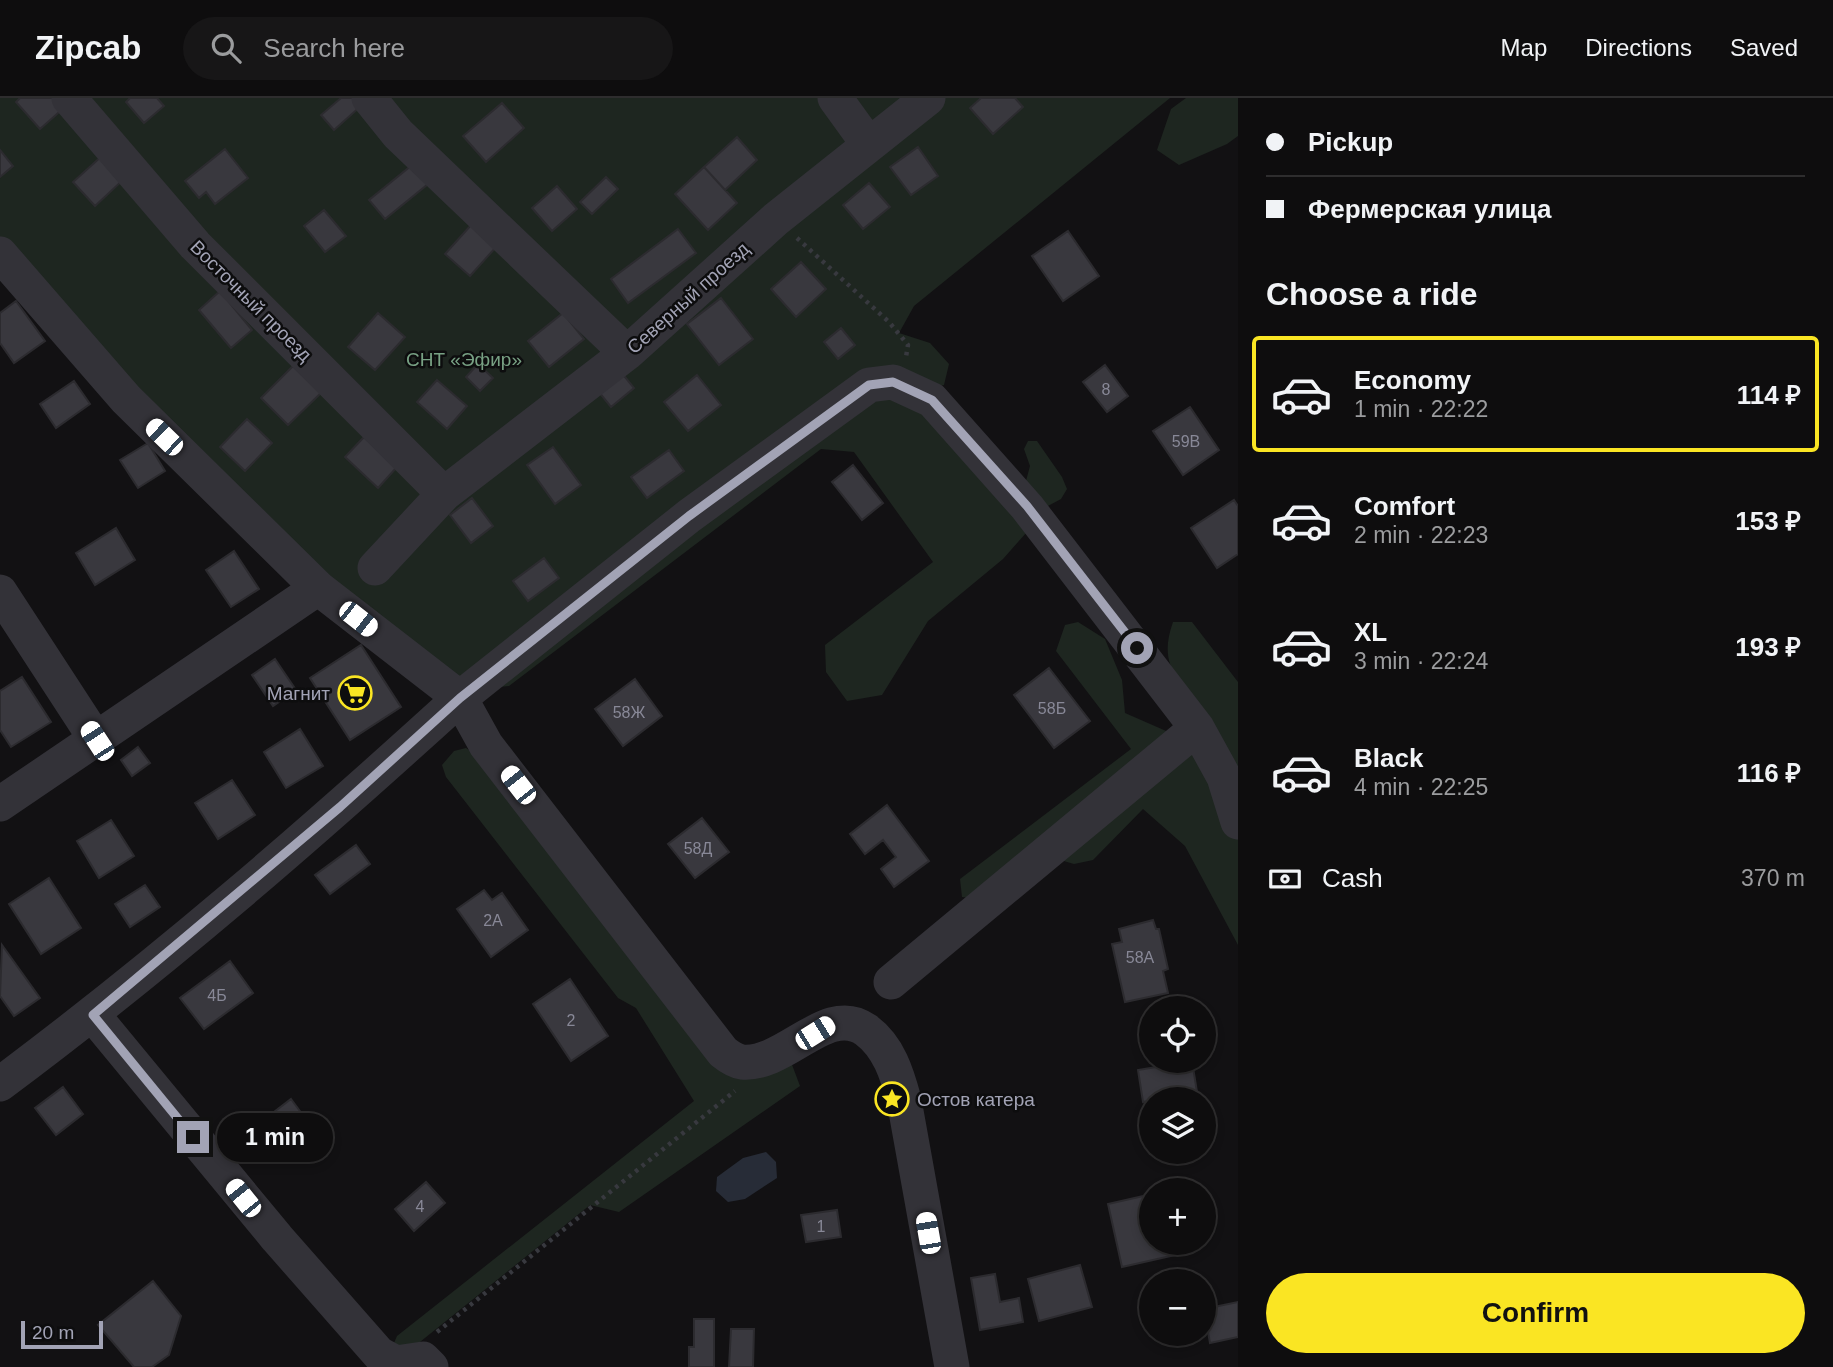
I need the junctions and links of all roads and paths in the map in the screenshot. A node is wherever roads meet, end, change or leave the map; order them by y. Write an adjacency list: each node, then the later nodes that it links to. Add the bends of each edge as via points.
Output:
1 (69, 98): 10 (street, Восточный проезд, via 195,245)
2 (369, 98): 8 (street, via 398,134)
3 (835, 98): 5 (street)
4 (928, 98): 5 (street, Северный проезд)
5 (869, 145): 6 (street, Северный проезд)
6 (776, 219): 8 (street, Северный проезд); 9 (path, via 889,322 908,345 903,368)
7 (0, 254): 12 (street, via 126,399)
8 (627, 353): 10 (street, Северный проезд)
9 (893, 382): 14 (street, via 869,385 689,516); 15 (street, via 932,400 955,424 1027,506)
10 (444, 494): 11 (street, Северный проезд)
11 (375, 568)
12 (318, 588): 14 (street); 16 (street)
13 (0, 592): 16 (street)
14 (460, 698): 20 (street, via 340,807); 21 (street, via 486,745 723,1052 740,1062)
15 (1197, 727): 18 (street, via 1224,776); 19 (street)
16 (97, 741): 17 (street)
17 (0, 804)
18 (1238, 822)
19 (891, 982)
20 (93, 1015): 22 (street); 24 (street, via 277,1238 379,1354)
21 (758, 1060): 23 (path, via 748,1078 720,1106); 26 (street, via 831,1023 849,1021 876,1038 887,1052 904,1100)
22 (0, 1084)
23 (436, 1332)
24 (394, 1365): 25 (street, via 423,1359)
25 (431, 1367)
26 (951, 1367)

